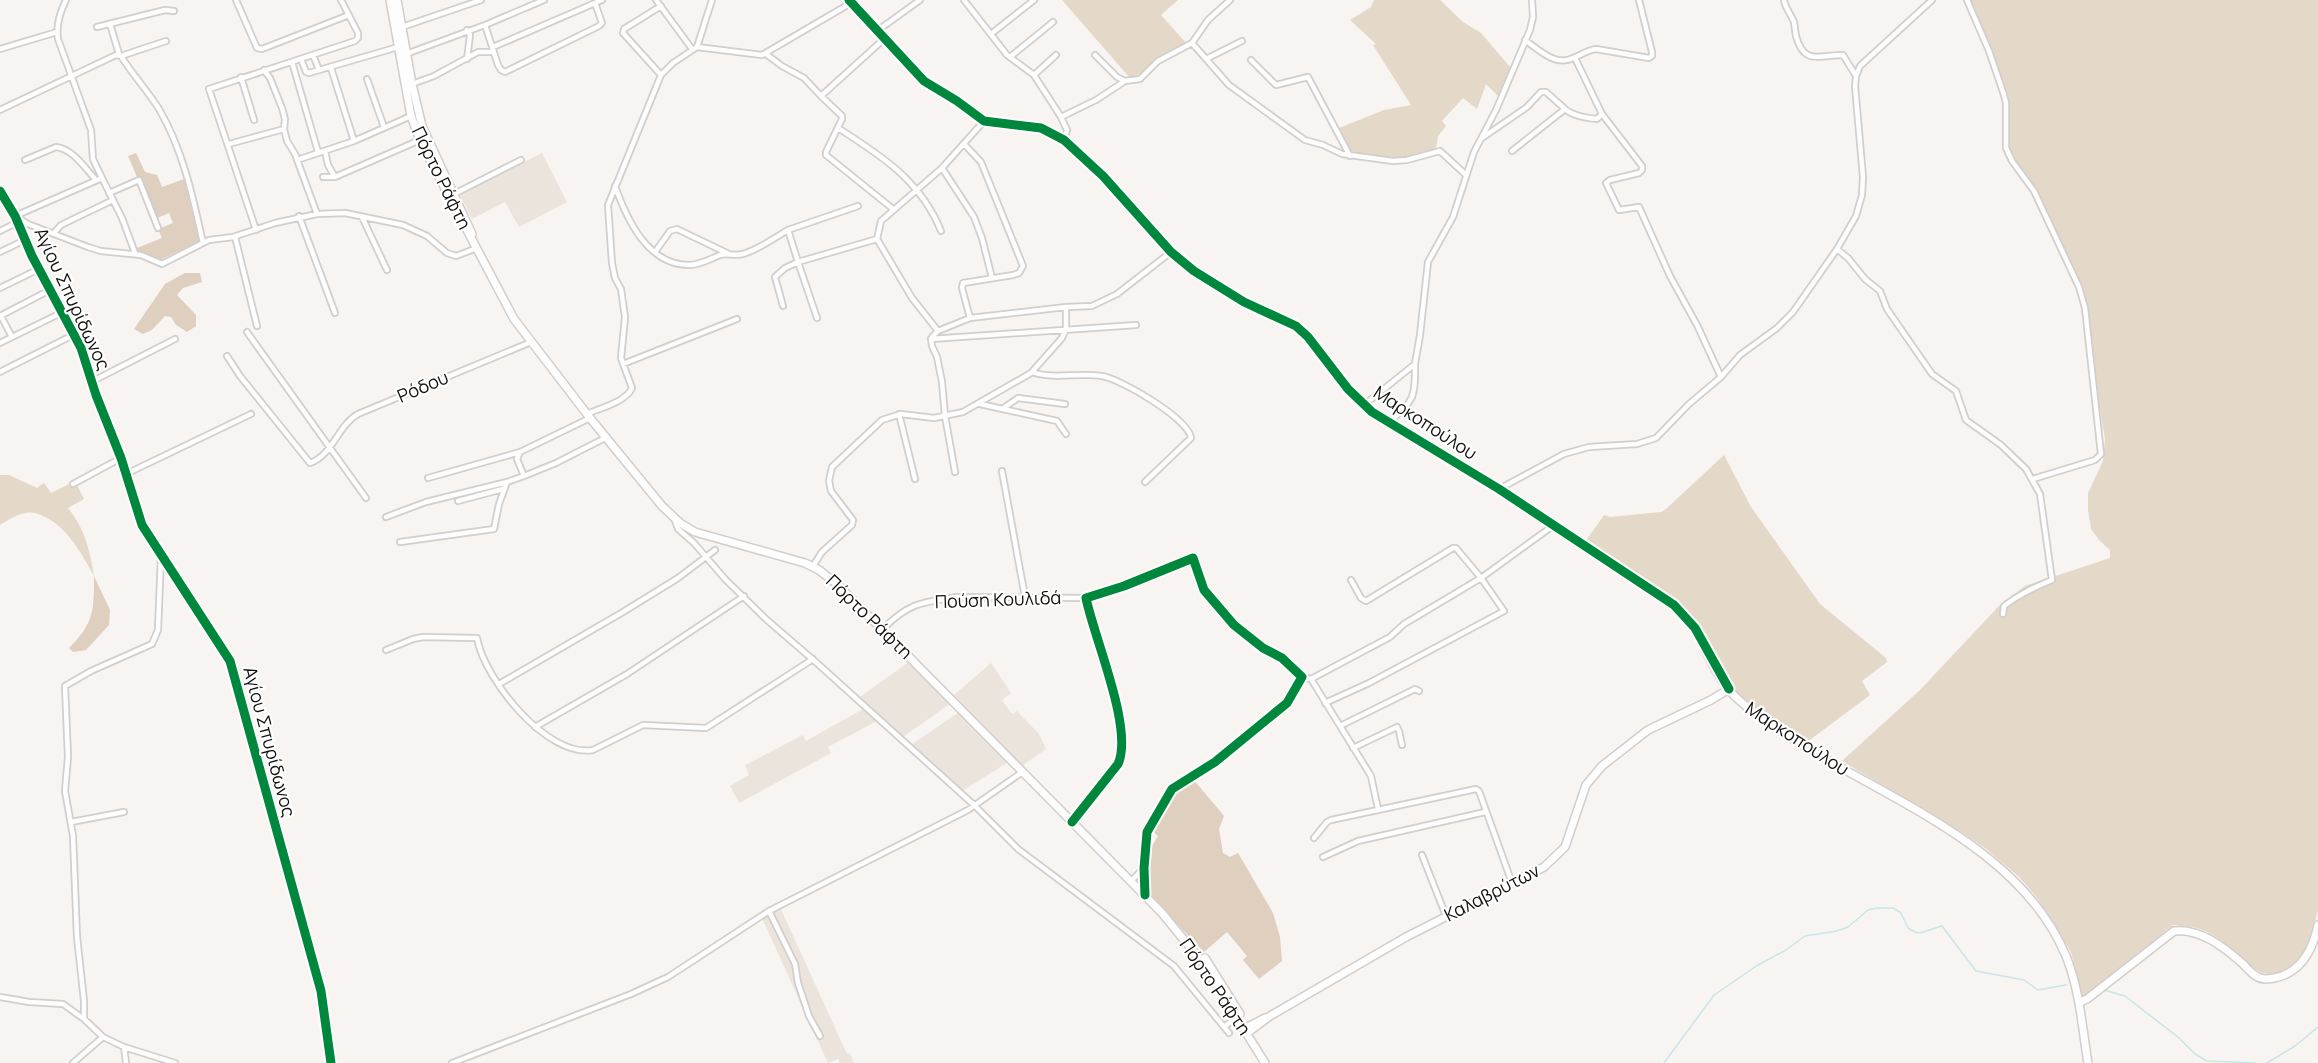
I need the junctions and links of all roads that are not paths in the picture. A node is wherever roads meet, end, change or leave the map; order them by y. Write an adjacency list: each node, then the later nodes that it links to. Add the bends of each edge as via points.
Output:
1 (66, 0): 32 (street)
2 (236, 0): 24 (street, via 257,48 262,49)
3 (341, 0): 24 (street)
4 (390, 0): 39 (main road, Πόρτο Ράφτη)
5 (397, 0): 29 (main road, Πόρτο Ράφτη)
6 (481, 0): 29 (street)
7 (544, 0): 27 (street)
8 (602, 0): 21 (street)
9 (656, 0): 22 (street)
10 (712, 0): 40 (street)
11 (920, 0): 31 (street)
12 (964, 0): 33 (street)
13 (1034, 0): 33 (street)
14 (1230, 0): 38 (street, via 1208,20)
15 (1532, 0): 36 (street, via 1533,17)
16 (1639, 0): 50 (street, via 1652,56 1596,49)
17 (1784, 0): 61 (street, via 1806,54 1816,58 1842,55)
18 (1967, 0): 179 (street, via 2006,103 2006,148 2034,191 2085,308 2102,453 2095,460)
19 (850, 1): 31 (main road, Μαρκοπούλου); 44 (street)
20 (1931, 1): 61 (street, via 1867,58)
21 (595, 3): 42 (street); 42 (street, via 602,23 599,26 505,72)
22 (661, 6): 40 (street); 59 (street, via 623,33)
23 (174, 11): 26 (street)
24 (349, 15): 46 (street, via 358,33 357,40)
25 (1053, 22): 49 (street)
26 (110, 24): 28 (street); 45 (street)
27 (485, 25): 30 (street); 42 (street)
28 (97, 27)
29 (402, 27): 43 (main road, Πόρτο Ράφτη)
30 (467, 30): 43 (street); 52 (street)
31 (877, 31): 34 (main road, Μαρκοπούλου)
32 (57, 32): 41 (street); 62 (street)
33 (991, 33): 49 (street)
34 (884, 39): 67 (street); 74 (main road, Μαρκοπούλου, via 924,81)
35 (1242, 40): 53 (street)
36 (1526, 40): 50 (street, via 1558,62); 78 (street)
37 (166, 41): 45 (street)
38 (1192, 43): 53 (street); 65 (street, via 1158,61 1140,79)
39 (398, 47): 56 (street); 71 (main road, Πόρτο Ράφτη)
40 (695, 48): 44 (street); 59 (street)
41 (0, 49)
42 (494, 50): 52 (street, via 478,52)
43 (406, 54): 66 (main road, Πόρτο Ράφτη)
44 (766, 54): 67 (street, via 804,78)
45 (120, 55): 62 (street); 119 (street, via 168,127 189,181)
46 (313, 55): 51 (street); 58 (street)
47 (1056, 55): 60 (street)
48 (1095, 55): 65 (street)
49 (1010, 57): 60 (street)
50 (1575, 58): 70 (street)
51 (301, 59): 55 (street); 58 (street, via 306,72)
52 (467, 59): 66 (street)
53 (1206, 59): 87 (street, via 1229,85 1305,140)
54 (1251, 60): 87 (street, via 1276,85 1308,77)
55 (292, 62): 57 (street); 86 (street)
56 (331, 68): 58 (street); 81 (street)
57 (264, 70): 63 (street); 77 (street, via 282,108)
58 (319, 70)
59 (661, 75): 96 (street)
60 (1034, 75): 72 (street)
61 (1856, 76): 121 (street, via 1862,195 1856,216)
62 (71, 77): 69 (street); 95 (street, via 92,130 93,159)
63 (241, 77): 73 (street); 82 (street, via 209,89)
64 (367, 80): 75 (street)
65 (1125, 81): 72 (street)
66 (412, 84): 99 (main road, Πόρτο Ράφτη, via 424,132)
67 (821, 96): 76 (street, via 842,116)
68 (1565, 109): 70 (street, via 1577,116 1597,119); 78 (street, via 1543,91); 85 (street)
69 (0, 110)
70 (1602, 114): 157 (street, via 1642,166 1639,172 1610,180 1607,188 1619,210 1639,207)
71 (411, 116): 75 (street); 79 (main road, Πόρτο Ράφτη)
72 (1061, 117): 80 (street, via 1067,130)
73 (254, 120)
74 (984, 121): 80 (main road, Μαρκοπούλου, via 1041,128); 83 (street)
75 (384, 127): 81 (street)
76 (838, 128): 97 (street, via 893,165); 103 (street, via 826,155)
77 (284, 129): 82 (street); 89 (street)
78 (1482, 138): 92 (street)
79 (420, 140): 94 (street); 120 (main road, Πόρτο Ράφτη)
80 (1065, 140): 124 (main road, Μαρκοπούλου)
81 (354, 141): 84 (street)
82 (229, 144): 111 (street)
83 (964, 144): 91 (street); 130 (street, via 981,162 1023,266 1019,273)
84 (325, 151): 86 (street); 94 (street)
85 (1512, 151)
86 (318, 152): 89 (street)
87 (1350, 156): 92 (street, via 1394,161 1440,151)
88 (25, 160): 95 (street, via 61,147)
89 (297, 160): 104 (street)
90 (521, 160): 99 (street)
91 (942, 168): 97 (street); 130 (street, via 974,217)
92 (1466, 175): 154 (street, via 1452,217 1428,262)
93 (323, 177): 94 (street)
94 (335, 177)
95 (99, 179): 98 (street); 105 (street)
96 (615, 186): 123 (street, via 623,210); 153 (street, via 608,205 612,263 625,317)
97 (917, 190): 103 (street); 114 (street)
98 (109, 193): 101 (street); 110 (street, via 139,180)
99 (454, 194): 120 (main road, Πόρτο Ράφτη)
100 (1, 195): 105 (street, Αγίου Σπυρίδωνος)
101 (113, 200): 115 (street, via 61,225); 125 (street)
102 (858, 206): 112 (street)
103 (893, 209): 117 (street, via 881,221)
104 (317, 214): 106 (street); 107 (street)
105 (15, 216): 108 (street); 109 (street, Αγίου Σπυρίδωνος)
106 (299, 216): 111 (street); 136 (street)
107 (362, 216): 120 (street, via 414,229 451,255); 129 (street)
108 (28, 224): 109 (street); 115 (street)
109 (19, 225): 113 (street); 118 (street, Αγίου Σπυρίδωνος)
110 (158, 228)
111 (256, 230): 116 (street)
112 (788, 230): 126 (street, via 748,252); 127 (street)
113 (0, 231)
114 (941, 231)
115 (54, 233): 125 (street, via 101,251)
116 (235, 237): 119 (street); 142 (street)
117 (877, 239): 127 (street); 144 (street, via 912,298)
118 (25, 240): 122 (street); 128 (street, Αγίου Σπυρίδωνος)
119 (203, 243): 125 (street, via 162,264)
120 (477, 248): 150 (main road, Πόρτο Ράφτη, via 504,302)
121 (1837, 249): 157 (street, via 1793,312); 179 (street, via 1880,291 1887,309 1932,374 1956,391 1966,420 2018,459)
122 (0, 252)
123 (654, 252): 126 (street, via 669,262 691,265); 126 (street, via 670,231 677,229)
124 (1171, 252): 134 (street, via 1117,294 1092,306); 161 (main road, Μαρκοπούλου, via 1220,289 1296,326)
125 (135, 253)
126 (729, 254)
127 (798, 262): 133 (street, via 775,277); 138 (street)
128 (39, 269): 131 (street); 132 (street, Αγίου Σπυρίδωνος)
129 (387, 270)
130 (992, 278): 139 (street, via 963,283)
131 (0, 288)
132 (50, 290): 135 (street, Αγίου Σπυρίδωνος); 137 (street)
133 (783, 306)
134 (1066, 307): 139 (street); 143 (street)
135 (63, 312): 146 (street, Αγίου Σπυρίδωνος); 147 (street)
136 (335, 313)
137 (0, 316): 147 (street)
138 (817, 318)
139 (970, 318): 144 (street)
140 (737, 319): 153 (street)
141 (1136, 325): 143 (street)
142 (257, 326)
143 (1066, 329): 149 (street); 156 (street)
144 (938, 331): 149 (street)
145 (247, 332): 170 (street)
146 (75, 334): 155 (street); 158 (street, Αγίου Σπυρίδωνος)
147 (12, 337): 151 (street)
148 (175, 339): 158 (street)
149 (931, 339): 166 (street, via 942,382)
150 (531, 342): 165 (main road, Πόρτο Ράφτη); 170 (street, Ρόδου, via 358,414 349,419)
151 (0, 343)
152 (227, 356): 170 (street, via 310,463)
153 (623, 364): 165 (street, via 632,388 629,393)
154 (1414, 364): 161 (street); 167 (street, via 1414,395 1410,404)
155 (0, 372)
156 (1032, 372): 159 (street); 181 (street, via 1044,376 1107,377 1166,408 1190,432 1191,438)
157 (1721, 377): 184 (street, via 1650,441 1606,444 1564,454)
158 (93, 381): 172 (street, Αγίου Σπυρίδωνος)
159 (980, 404): 162 (street); 166 (street)
160 (1065, 404): 162 (street, via 1018,398)
161 (1364, 405): 167 (main road, Μαρκοπούλου)
162 (1002, 409): 168 (street, via 1057,421)
163 (251, 414): 175 (street)
164 (900, 414): 166 (street); 178 (street); 196 (street, via 882,420 832,467 831,491 853,520)
165 (588, 416): 169 (main road, Πόρτο Ράφτη); 171 (street)
166 (945, 416): 174 (street)
167 (1388, 423): 184 (main road, Μαρκοπούλου)
168 (1066, 434)
169 (605, 438): 176 (street); 188 (main road, Πόρτο Ράφτη)
170 (329, 448): 185 (street)
171 (520, 452): 176 (street, via 517,459); 177 (street)
172 (121, 458): 175 (street, Αγίου Σπυρίδωνος); 182 (street)
173 (1002, 471): 200 (street)
174 (955, 472)
175 (126, 474): 194 (street, Αγίου Σπυρίδωνος, via 142,525)
176 (524, 476): 180 (street)
177 (428, 478)
178 (915, 479)
179 (2033, 479): 202 (street, via 2042,506 2052,580 2011,600 2004,606)
180 (507, 482): 183 (street); 187 (street, via 426,502)
181 (1145, 482)
182 (73, 484)
183 (503, 489): 186 (street); 191 (street, via 494,529)
184 (1499, 489): 189 (main road, Μαρκοπούλου)
185 (366, 498)
186 (458, 501)
187 (386, 517)
188 (674, 518): 190 (main road, Πόρτο Ράφτη); 192 (street, via 678,529)
189 (1554, 525): 197 (street); 209 (main road, Μαρκοπούλου, via 1674,605 1695,628)
190 (698, 533): 192 (street); 196 (main road, Πόρτο Ράφτη)
191 (400, 542)
192 (694, 543): 195 (street)
193 (715, 550): 195 (street)
194 (161, 556): 223 (street, via 158,630 153,644 65,686 65,791); 249 (street, Αγίου Σπυρίδωνος, via 230,661 319,981)
195 (706, 558): 199 (street); 208 (street)
196 (813, 566): 203 (main road, Πόρτο Ράφτη)
197 (1481, 578): 198 (street, via 1452,548 1366,601); 207 (street, via 1389,637); 211 (street, via 1504,611)
198 (1351, 580)
199 (744, 596): 205 (street); 214 (street, via 618,679)
200 (1025, 597): 201 (street, Πούση Κουλιδά); 203 (street, Πούση Κουλιδά, via 957,597 916,604)
201 (1086, 598): 206 (street, Πούση Κουλιδά, via 1193,558 1204,590 1234,626 1282,658); 224 (street, via 1115,698 1123,743 1118,764)
202 (2003, 614)
203 (883, 629): 218 (main road, Πόρτο Ράφτη)
204 (386, 650): 208 (street, via 423,637 477,638 480,653)
205 (813, 659): 214 (street, via 706,728 643,725 585,751 551,739); 219 (street)
206 (1302, 677): 207 (street); 228 (street, via 1287,703 1215,762 1172,789 1148,832)
207 (1311, 679): 211 (street)
208 (500, 684): 214 (street, via 516,710)
209 (1729, 689): 230 (main road, Καλαβρύτων, via 1648,730 1602,766 1586,785 1565,847 1544,867); 237 (main road, Μαρκοπούλου, via 1766,721 1971,843 2012,878 2042,914 2065,954)
210 (1406, 693): 212 (street)
211 (1325, 703): 213 (street)
212 (1349, 723): 213 (street); 215 (street)
213 (1340, 726): 215 (street)
214 (535, 727)
215 (1346, 736): 217 (street)
216 (1402, 745): 217 (street, via 1396,727)
217 (1353, 748): 220 (street, via 1371,776)
218 (1021, 772): 219 (street); 224 (main road, Πόρτο Ράφτη)
219 (974, 805): 232 (street); 240 (street, via 1018,849 1162,956)
220 (1378, 809): 221 (street, via 1476,789); 225 (street, via 1331,820)
221 (1485, 812): 227 (street, via 1358,841); 230 (street)
222 (124, 813): 223 (street)
223 (71, 822): 239 (street)
224 (1072, 822): 229 (main road, Πόρτο Ράφτη)
225 (1314, 838)
226 (1422, 855): 234 (street)
227 (1323, 857)
228 (1144, 868): 229 (street); 231 (street)
229 (1131, 881): 231 (main road, Πόρτο Ράφτη)
230 (1512, 882): 234 (main road, Καλαβρύτων)
231 (1145, 895): 233 (main road, Πόρτο Ράφτη)
232 (769, 911): 243 (street, via 795,964 809,1016); 250 (street, via 668,977)
233 (1162, 913): 238 (main road, Πόρτο Ράφτη, via 1198,956); 241 (main road, Πόρτο Ράφτη, via 1203,954)
234 (1446, 916): 241 (main road, Καλαβρύτων)
235 (2318, 925): 237 (main road, via 2312,946 2301,963 2290,973 2268,979 2256,976 2205,937 2174,931)
236 (0, 997): 239 (street, via 63,1005)
237 (2080, 1002): 253 (main road, Μαρκοπούλου)
238 (1237, 1017): 240 (street); 241 (main road, Πόρτο Ράφτη)
239 (84, 1019): 244 (street)
240 (1224, 1027): 242 (street)
241 (1247, 1029): 251 (main road, Πόρτο Ράφτη); 252 (main road, Πόρτο Ράφτη)
242 (1229, 1033)
243 (820, 1035)
244 (102, 1037): 245 (street); 246 (street)
245 (124, 1047): 247 (street); 248 (street)
246 (73, 1063)
247 (126, 1063)
248 (175, 1063)
249 (331, 1063)
250 (452, 1063)
251 (1265, 1063)
252 (1271, 1063)
253 (2088, 1063)

